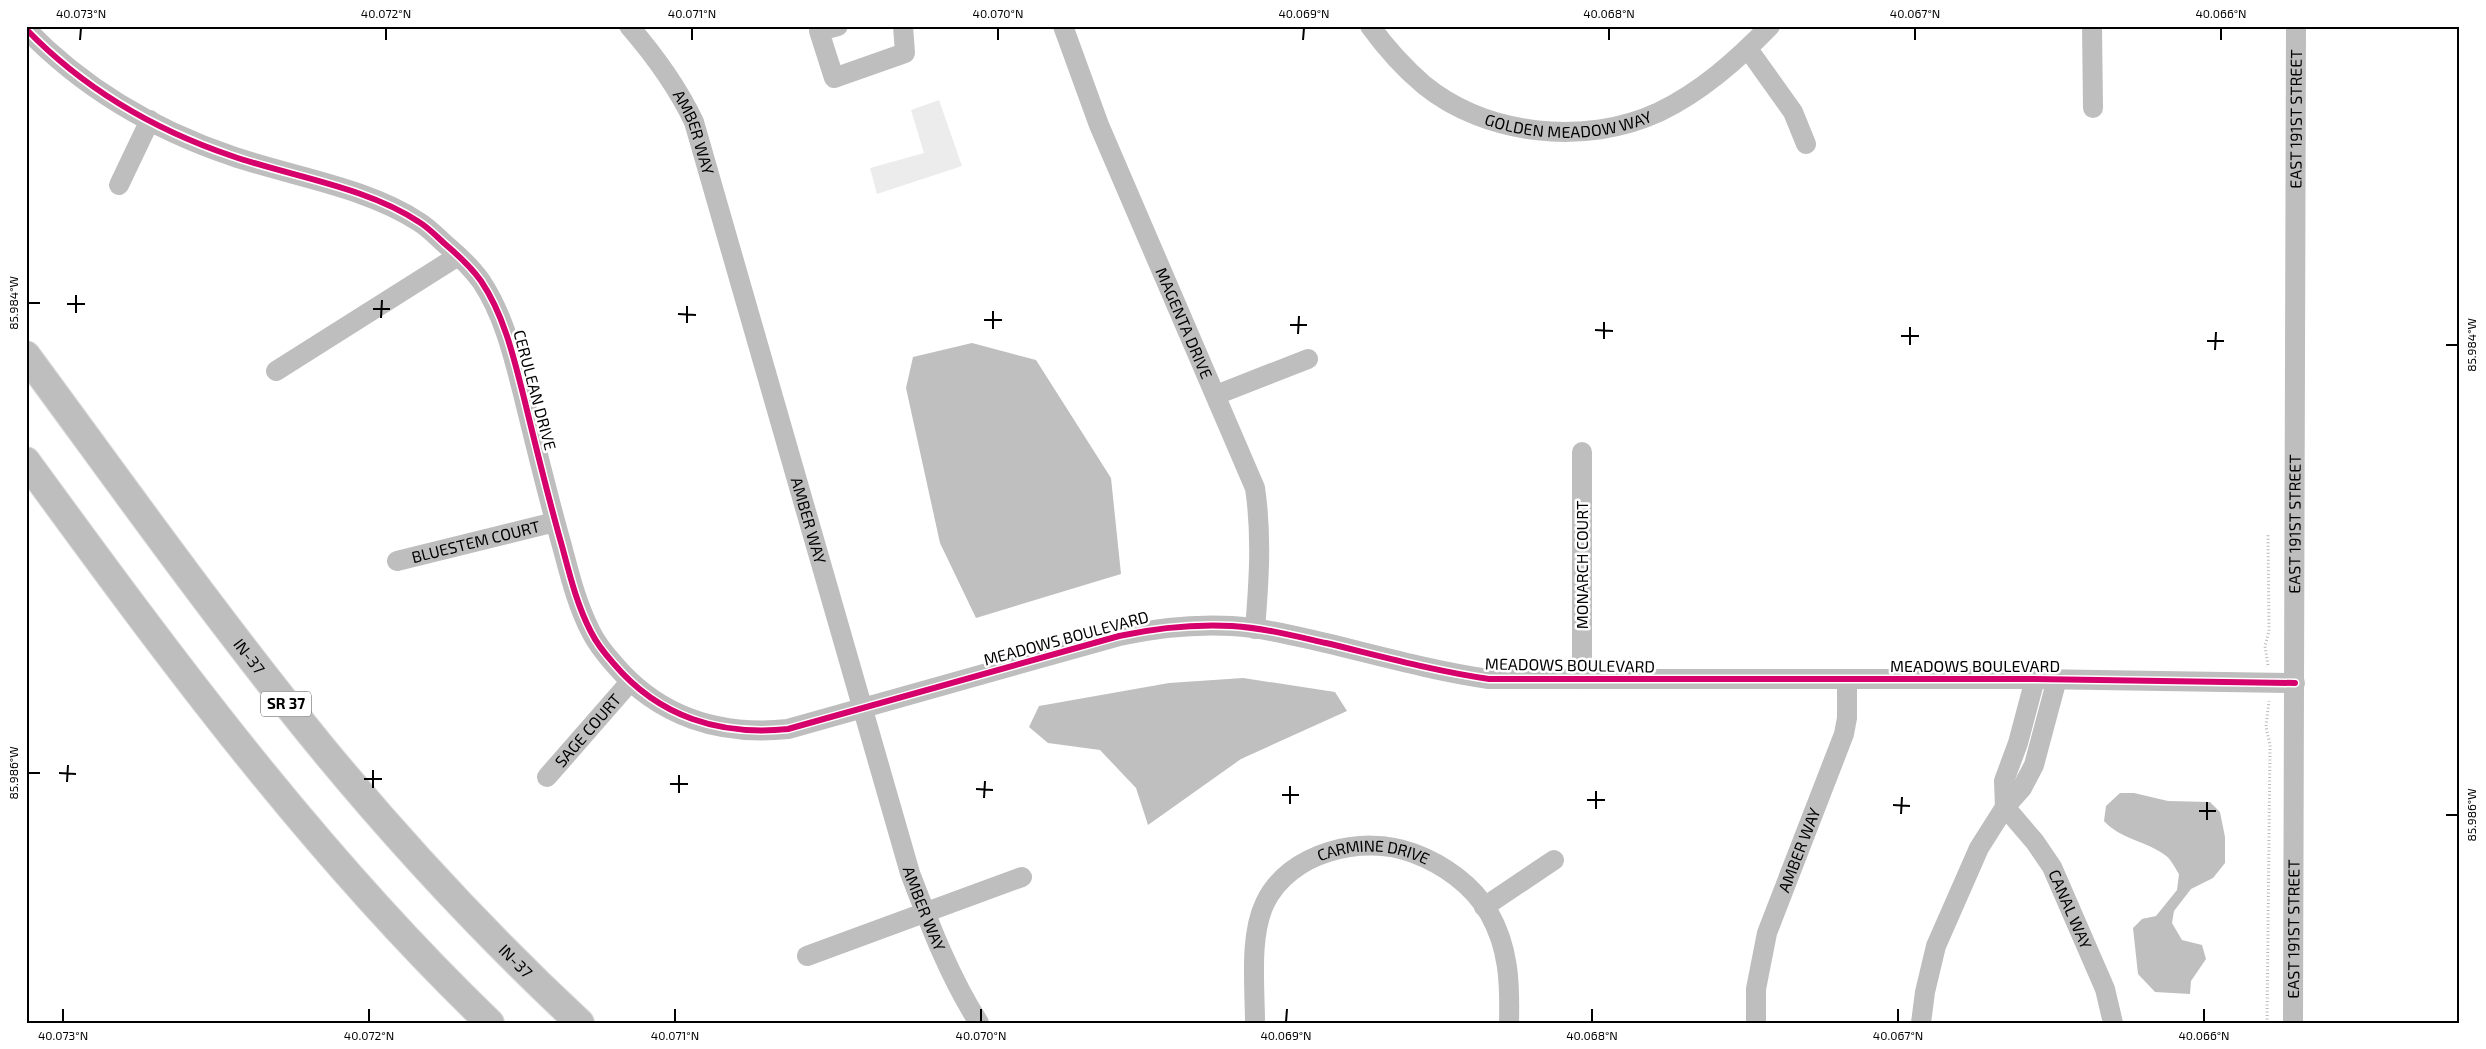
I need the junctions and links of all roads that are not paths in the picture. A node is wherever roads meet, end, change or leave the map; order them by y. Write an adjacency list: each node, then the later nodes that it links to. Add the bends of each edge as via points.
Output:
1 (629, 26): 31 (street, AMBER WAY, via 666,71 694,122)
2 (838, 26): 3 (street, via 819,31 834,78 905,53)
3 (903, 26)
4 (1063, 26): 19 (street, MAGENTA DRIVE, via 1099,126)
5 (1370, 26): 10 (street, GOLDEN MEADOW WAY, via 1394,57 1425,86 1451,102 1482,117 1545,131 1599,130 1659,112 1696,91)
6 (1770, 26): 10 (street, GOLDEN MEADOW WAY)
7 (2092, 26): 11 (street)
8 (2296, 26): 30 (street, EAST 191ST STREET)
9 (26, 29): 12 (street, CERULEAN DRIVE, via 76,75)
10 (1748, 49): 13 (street, via 1793,112)
11 (2093, 108)
12 (150, 120): 14 (street); 15 (street, CERULEAN DRIVE, via 231,156 385,204 422,224)
13 (1806, 144)
14 (119, 185)
15 (458, 256): 18 (street); 22 (street, CERULEAN DRIVE, via 479,279 500,318 514,357)
16 (26, 355): 40 (highway, IN-37 / SR 37, via 202,595 325,751 480,924)
17 (1308, 359): 19 (street)
18 (276, 371)
19 (1216, 395): 24 (street, MAGENTA DRIVE, via 1255,488 1260,518)
20 (1582, 452): 25 (street, MONARCH COURT)
21 (26, 462): 39 (highway, via 139,616 279,795 416,947)
22 (555, 522): 23 (street, BLUESTEM COURT); 29 (street, CERULEAN DRIVE, via 574,589 592,636)
23 (397, 562)
24 (1255, 629): 25 (street, MEADOWS BOULEVARD, via 1490,679); 31 (street, MEADOWS BOULEVARD, via 1192,626 1152,629)
25 (1582, 679): 26 (street, MEADOWS BOULEVARD)
26 (1847, 679): 27 (street, MEADOWS BOULEVARD); 44 (street, AMBER WAY, via 1844,734 1767,933 1756,989)
27 (2035, 679): 28 (street, MEADOWS BOULEVARD); 33 (street, via 2004,781)
28 (2057, 679): 30 (street, MEADOWS BOULEVARD); 33 (street, via 2034,765 2022,788)
29 (630, 682): 31 (street, CERULEAN DRIVE, via 653,700 677,712 722,728 788,729); 32 (street, SAGE COURT)
30 (2295, 683): 47 (street, EAST 191ST STREET)
31 (862, 708): 37 (street, AMBER WAY, via 910,874)
32 (547, 777)
33 (2005, 807): 45 (street, via 1979,848 1936,946); 46 (street, CANAL WAY, via 2036,842 2052,867 2102,980)
34 (1554, 860): 36 (street)
35 (1022, 877): 37 (street)
36 (1484, 906): 42 (street, CARMINE DRIVE, via 1460,879 1412,852 1364,846 1303,862 1275,886 1258,920); 43 (street, CARMINE DRIVE, via 1506,956 1510,980)
37 (925, 912): 38 (street); 41 (street, AMBER WAY, via 960,994)
38 (807, 956)
39 (490, 1023)
40 (580, 1023)
41 (979, 1023)
42 (1255, 1023)
43 (1509, 1023)
44 (1756, 1023)
45 (1921, 1023)
46 (2113, 1023)
47 (2293, 1023)

